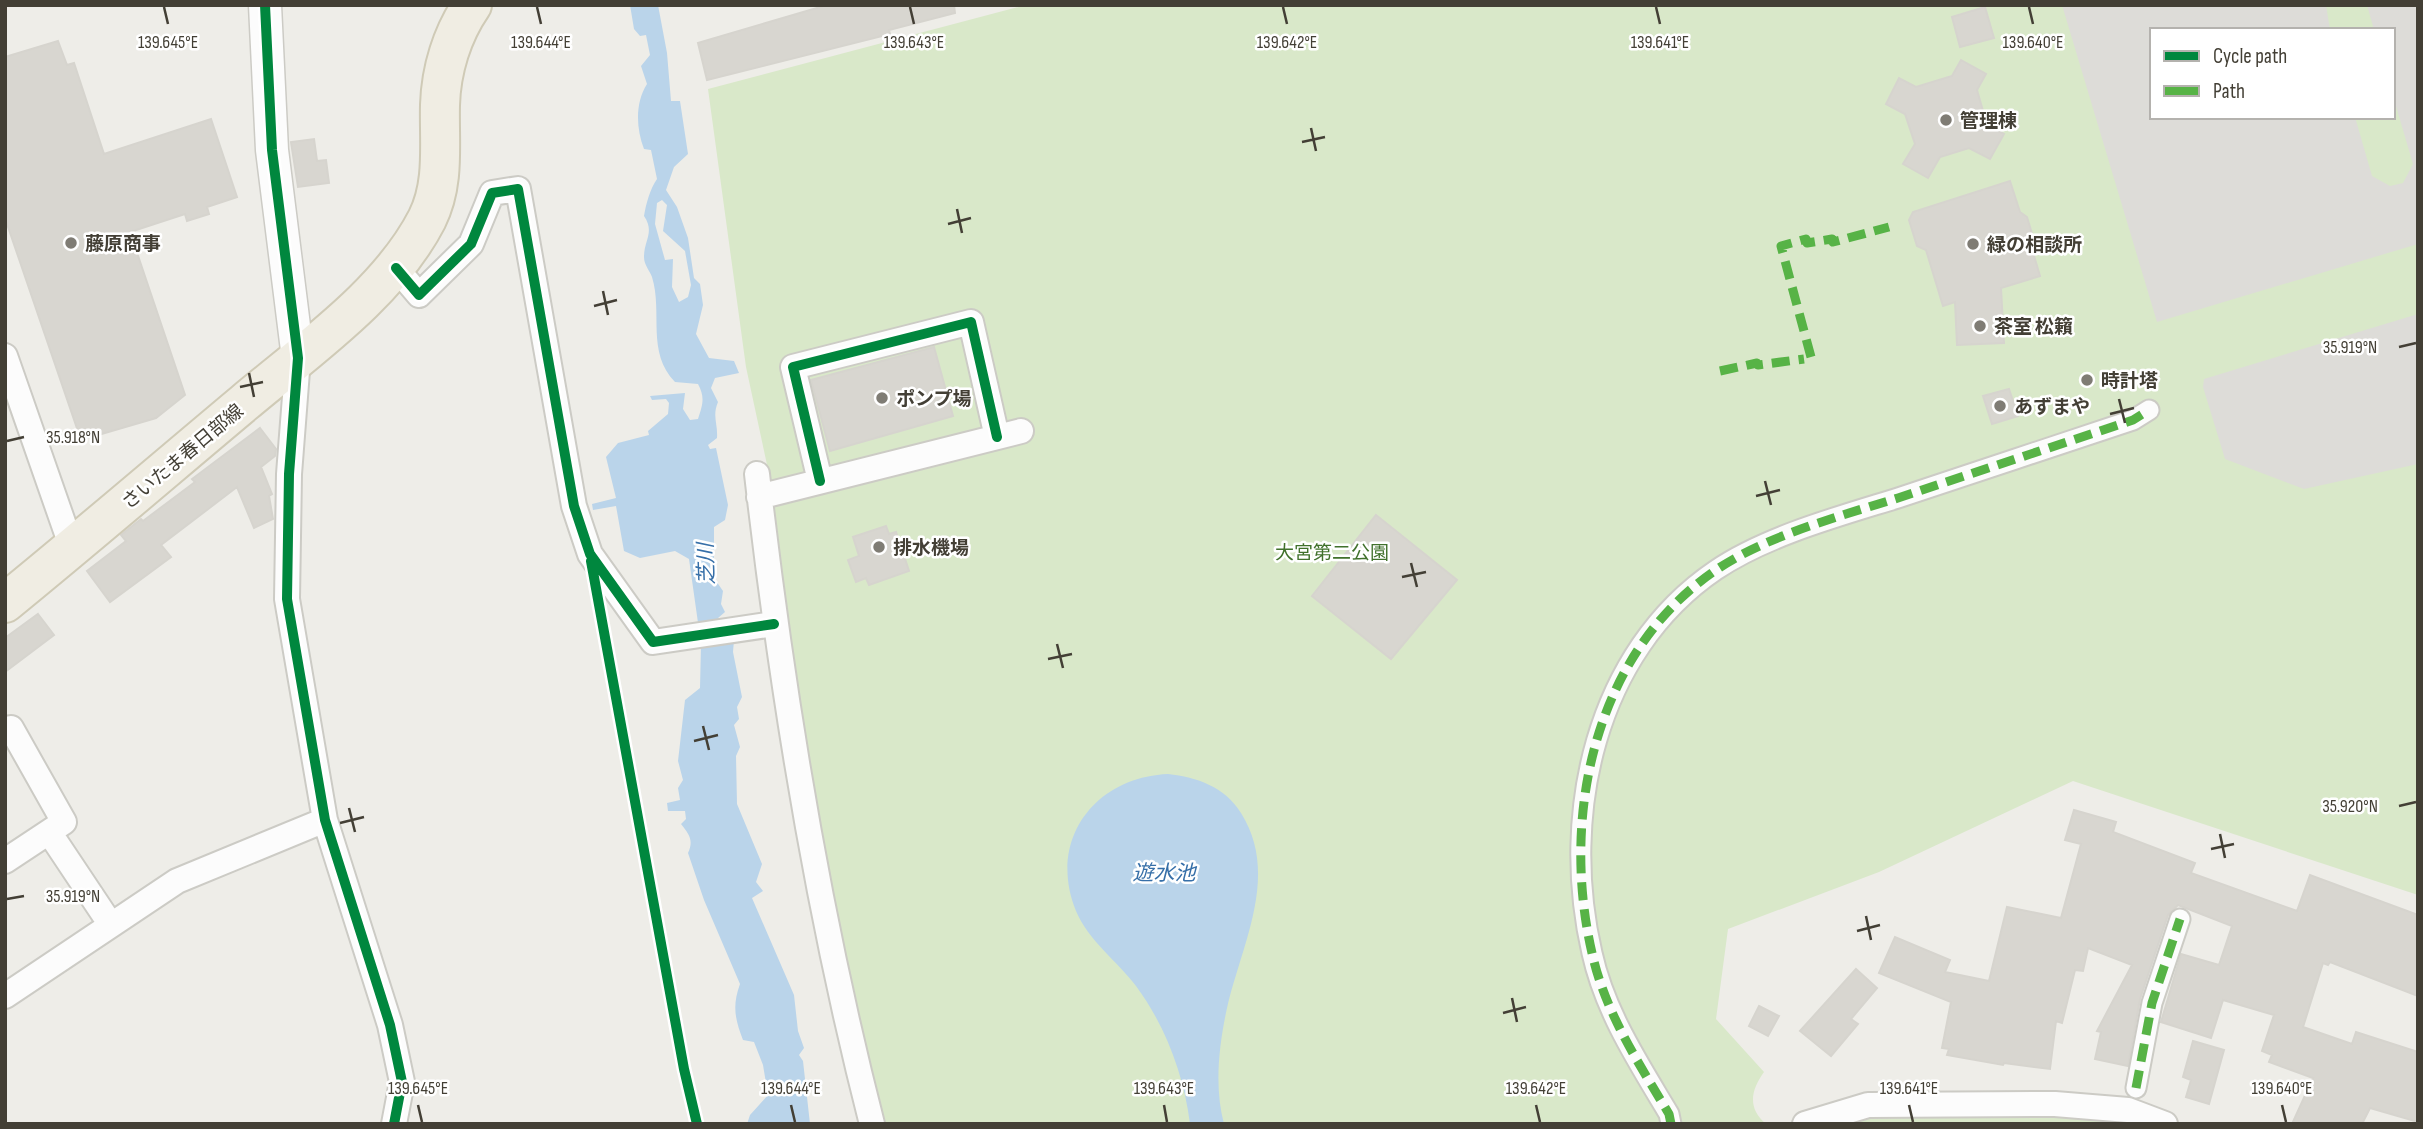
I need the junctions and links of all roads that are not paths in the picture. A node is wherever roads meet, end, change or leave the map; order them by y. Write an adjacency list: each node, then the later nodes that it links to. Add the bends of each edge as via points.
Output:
1 (265, 5): 5 (street, via 272,150)
2 (472, 5): 3 (main road, さいたま春日部線, via 447,57 440,102 440,176 428,216)
3 (396, 268): 5 (main road, さいたま春日部線, via 384,284); 10 (street, via 419,295 471,244 492,193 518,189 574,506 590,554 653,642)
4 (5, 356): 8 (street)
5 (298, 358): 8 (main road, さいたま春日部線); 12 (street, via 289,474 288,599)
6 (2149, 410): 21 (street, via 2133,421 1763,545 1718,569 1679,600 1622,673 1605,709 1589,767 1584,799 1583,898 1592,953 1620,1034)
7 (820, 481): 7 (street, via 1009,434 971,322 793,367); 10 (street, via 758,485)
8 (72, 548): 9 (main road, さいたま春日部線)
9 (5, 603)
10 (774, 624): 20 (street, via 808,841)
11 (5, 732): 13 (street, via 11,728 64,822)
12 (325, 821): 16 (street, via 177,881); 19 (street, via 390,1025 402,1082)
13 (49, 832): 14 (street); 16 (street)
14 (5, 861)
15 (2180, 919): 18 (street, via 2152,1003)
16 (111, 925): 17 (street)
17 (5, 996)
18 (2136, 1088)
19 (394, 1124)
20 (872, 1124)
21 (1671, 1124)
22 (1805, 1124): 23 (street, via 1867,1105 2041,1104 2128,1110)
23 (2165, 1124)

